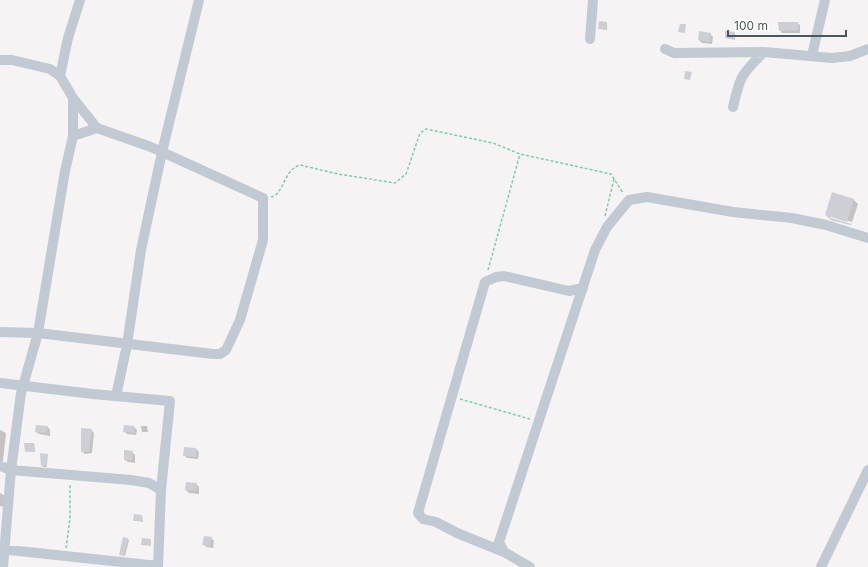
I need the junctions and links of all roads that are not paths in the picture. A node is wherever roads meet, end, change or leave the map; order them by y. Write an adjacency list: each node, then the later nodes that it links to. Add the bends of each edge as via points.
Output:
1 (80, 0): 11 (street)
2 (198, 0): 16 (street)
3 (593, 0): 5 (street)
4 (825, 0): 9 (street)
5 (590, 39)
6 (664, 49): 8 (street, via 674,53)
7 (868, 50): 9 (street, via 832,58)
8 (764, 52): 9 (street); 13 (street, via 746,69)
9 (812, 55)
10 (0, 60): 11 (street, via 12,60 50,69)
11 (60, 76): 12 (street)
12 (73, 98): 14 (street); 15 (street)
13 (733, 107)
14 (97, 128): 15 (street); 16 (street)
15 (72, 136): 20 (street)
16 (162, 152): 21 (street, via 141,250); 21 (street, via 263,198 262,240 240,320 226,350 220,354 213,354)
17 (868, 238): 18 (street, via 792,218 733,212 653,198 629,200 607,227)
18 (583, 288): 30 (street, via 499,542); 30 (street, via 569,291 504,276 485,282 418,513 423,519 436,522)
19 (0, 332): 20 (street)
20 (38, 333): 21 (street); 23 (street)
21 (126, 345): 24 (street)
22 (0, 383): 23 (street)
23 (24, 385): 24 (street); 26 (street)
24 (116, 396): 28 (street, via 170,401)
25 (0, 466): 26 (street)
26 (11, 470): 28 (street, via 131,480 149,483); 29 (street)
27 (868, 470): 34 (street)
28 (161, 490): 32 (street)
29 (2, 549): 31 (street); 32 (street)
30 (504, 552): 33 (street)
31 (3, 567)
32 (158, 567)
33 (530, 567)
34 (821, 567)

